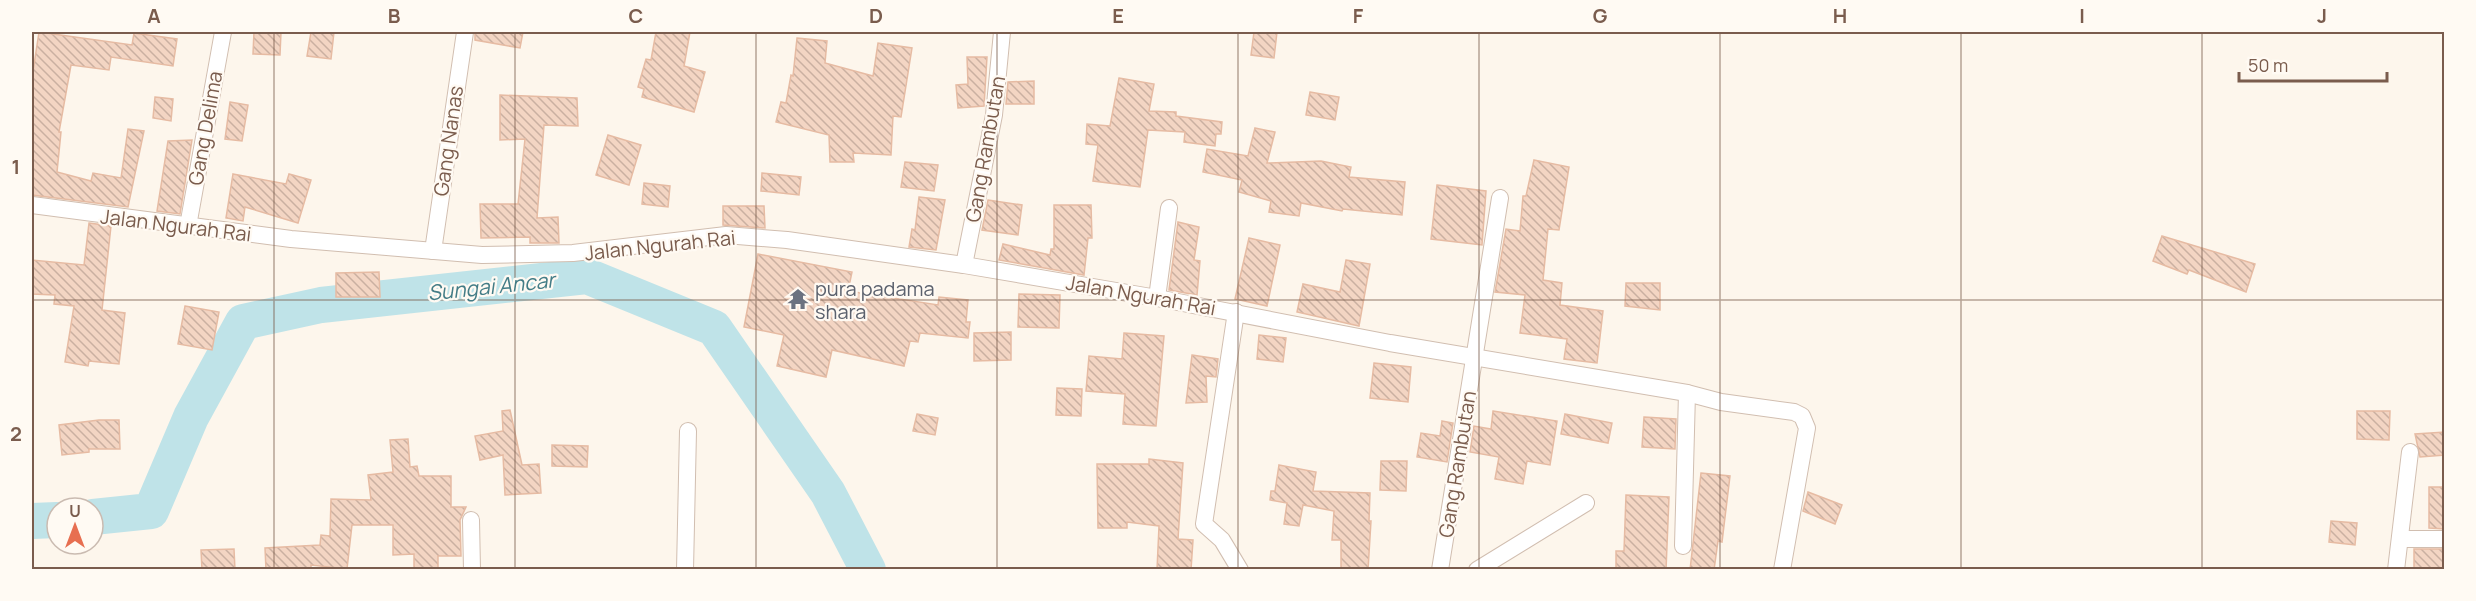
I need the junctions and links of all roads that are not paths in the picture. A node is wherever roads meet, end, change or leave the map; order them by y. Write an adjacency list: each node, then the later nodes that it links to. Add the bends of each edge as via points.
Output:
1 (223, 32): 7 (street, Gang Delima)
2 (465, 32): 8 (street, Gang Nanas)
3 (1002, 32): 9 (street, Gang Rambutan, via 994,115)
4 (1500, 198): 12 (street, Gang Rambutan)
5 (32, 205): 7 (street, Jalan Ngurah Rai)
6 (1169, 208): 10 (street)
7 (188, 226): 8 (street, Jalan Ngurah Rai)
8 (433, 251): 9 (street, Jalan Ngurah Rai, via 482,255 573,253 726,236 787,240)
9 (964, 265): 10 (street, Jalan Ngurah Rai)
10 (1156, 298): 11 (street, Jalan Ngurah Rai)
11 (1236, 312): 12 (street, Jalan Ngurah Rai); 23 (street, via 1203,524 1222,540)
12 (1475, 358): 13 (street, Jalan Ngurah Rai); 24 (street, Gang Rambutan)
13 (1688, 393): 20 (street); 26 (street, Jalan Ngurah Rai, via 1802,416 1807,428)
14 (688, 431): 22 (street)
15 (2410, 452): 18 (street)
16 (1586, 503): 25 (street)
17 (471, 520): 21 (street)
18 (2400, 539): 19 (street); 27 (street)
19 (2445, 539)
20 (1683, 546)
21 (472, 570)
22 (685, 570)
23 (1240, 570)
24 (1440, 570)
25 (1477, 570)
26 (1782, 570)
27 (2396, 570)

